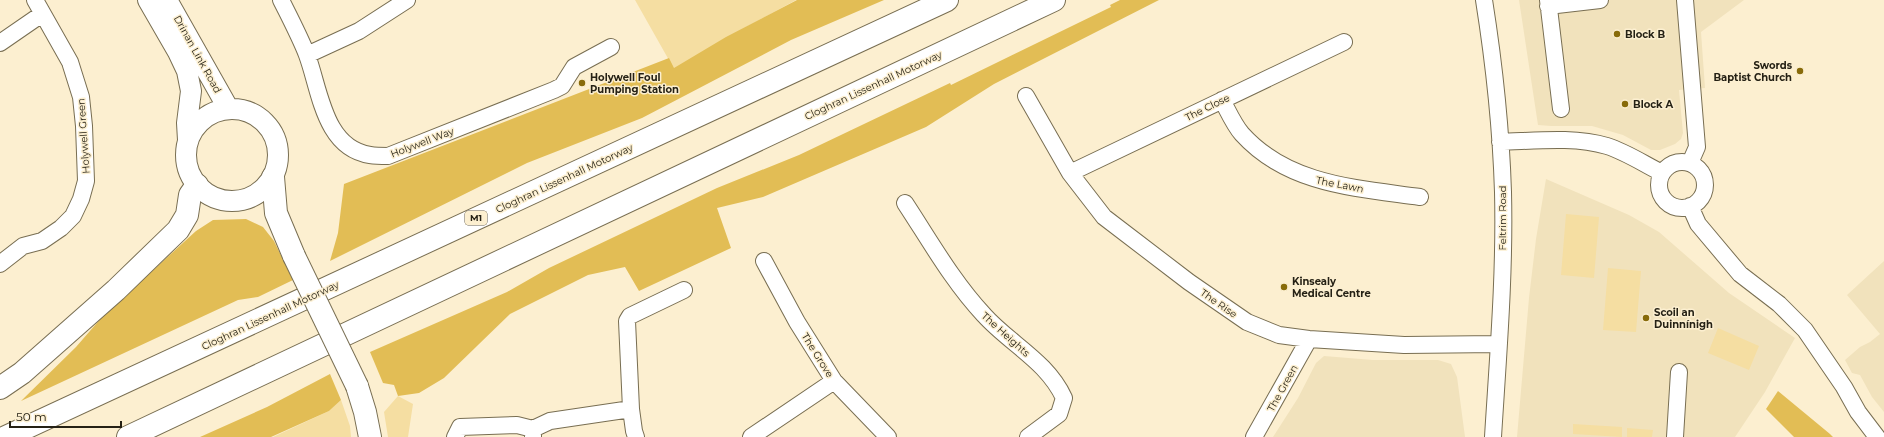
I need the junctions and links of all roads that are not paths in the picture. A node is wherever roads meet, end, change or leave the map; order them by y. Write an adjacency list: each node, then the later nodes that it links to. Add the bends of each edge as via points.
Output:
1 (148, 0): 20 (main road, Drinan Link Road, via 187,71 191,91 187,123)
2 (167, 0): 18 (main road, Drinan Link Road)
3 (282, 0): 15 (street, Holywell Way)
4 (407, 0): 15 (street, via 359,31)
5 (947, 0): 40 (highway, Cloghran Lissenhall Motorway / M1)
6 (1054, 0): 41 (highway, Cloghran Lissenhall Motorway)
7 (1484, 0): 21 (street, Feltrim Road)
8 (1600, 0): 10 (street)
9 (1685, 0): 22 (street, via 1697,147)
10 (1548, 3): 19 (street)
11 (39, 7): 13 (street); 31 (street, Holywell Green, via 70,62 81,97 86,181 73,216 61,228 42,241 23,246)
12 (1344, 42): 17 (street, The Close)
13 (0, 43)
14 (611, 48): 15 (street, Holywell Way, via 574,67 562,86 388,156 369,155 350,148 336,134 326,115)
15 (307, 55)
16 (1026, 96): 23 (street, The Rise)
17 (1222, 100): 23 (street, The Close); 27 (street, The Lawn, via 1242,133 1265,156 1294,172 1323,182)
18 (228, 108): 20 (main road, via 215,111 203,118); 25 (main road, via 242,109 256,115 267,124 278,150 277,164)
19 (1561, 109)
20 (188, 140): 26 (main road, via 187,168)
21 (1500, 142): 24 (street, via 1548,141 1607,146); 34 (street, Feltrim Road, via 1502,272)
22 (1690, 163): 24 (street, via 1674,163); 29 (street, via 1701,172 1705,186 1700,198)
23 (1070, 173): 33 (street, The Rise, via 1104,217 1189,282 1247,322 1280,335)
24 (1662, 173): 29 (street, via 1659,187 1664,200 1676,207)
25 (272, 177): 26 (main road, via 258,193 237,201 215,198); 42 (highway, bridge, via 276,213 357,386)
26 (197, 185): 37 (highway, via 190,195 187,215 178,230 98,306 22,373)
27 (1420, 197)
28 (905, 202): 47 (street, The Heights, via 944,263 984,316 1039,362 1058,383 1064,398 1059,414)
29 (1690, 206): 51 (street, via 1698,224 1740,274 1779,304 1806,330 1858,412)
30 (764, 261): 36 (street, The Grove, via 797,322)
31 (0, 264)
32 (684, 290): 38 (street, via 630,316 627,322)
33 (1309, 339): 34 (street, The Rise, via 1404,345); 48 (street, The Green)
34 (1498, 344): 49 (street, Feltrim Road)
35 (1679, 372): 50 (street)
36 (834, 381): 45 (street); 46 (street, The Grove)
37 (0, 388)
38 (631, 409): 39 (street, via 550,421); 44 (street)
39 (533, 433): 43 (street, via 517,426 460,427)
40 (6, 437)
41 (128, 437)
42 (370, 437)
43 (455, 437)
44 (636, 437)
45 (751, 437)
46 (888, 437)
47 (1028, 437)
48 (1254, 437)
49 (1493, 437)
50 (1675, 437)
51 (1877, 437)

